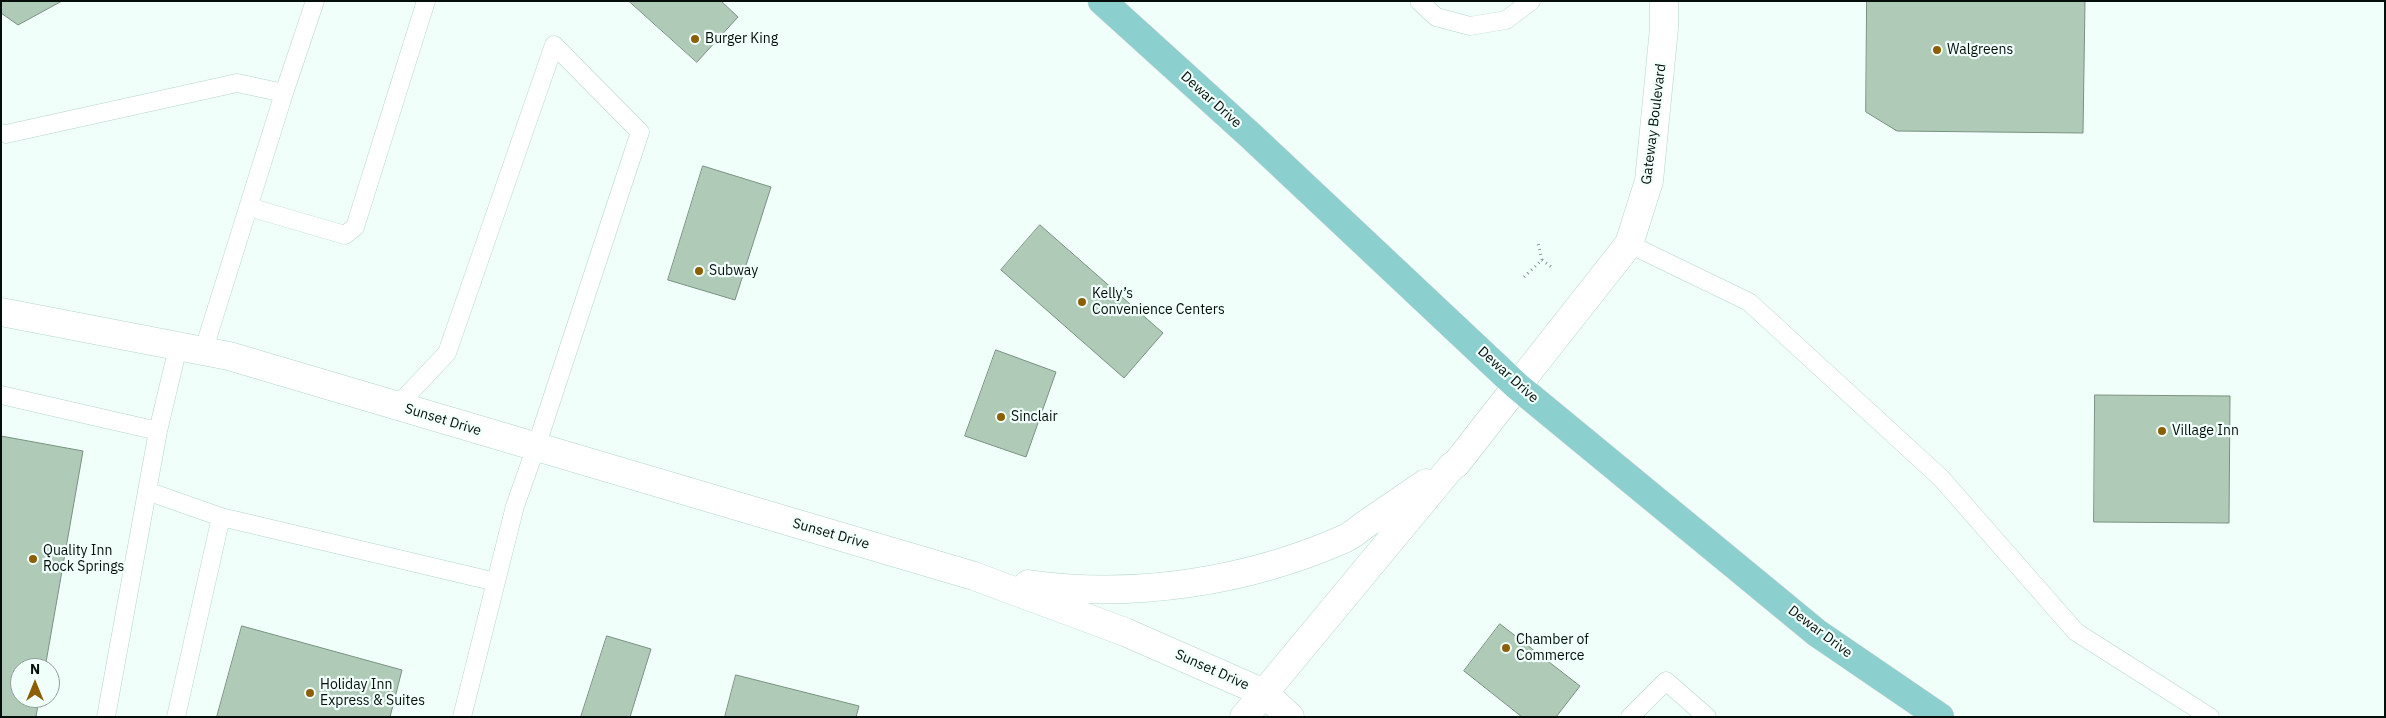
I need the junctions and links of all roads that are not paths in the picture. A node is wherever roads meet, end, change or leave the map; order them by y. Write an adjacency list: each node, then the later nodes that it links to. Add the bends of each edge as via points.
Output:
1 (315, 1): 7 (lane)
2 (426, 1): 9 (lane, via 355,227 345,235)
3 (1102, 1): 13 (main road, Dewar Drive)
4 (1420, 1): 5 (lane, via 1436,17 1470,26 1506,20)
5 (1531, 1)
6 (1664, 1): 10 (street, Gateway Boulevard, via 1649,181)
7 (284, 93): 8 (lane, via 237,83); 9 (lane)
8 (1, 133)
9 (249, 207): 12 (lane)
10 (1629, 244): 13 (street, Gateway Boulevard); 32 (lane, via 1749,302 1941,478 2076,632)
11 (1, 312): 12 (street, Sunset Drive)
12 (190, 349): 15 (street, Sunset Drive, via 228,356); 16 (lane)
13 (1517, 386): 18 (street, Sunset Drive); 31 (main road, Dewar Drive, via 1817,633)
14 (1, 395): 16 (lane)
15 (397, 406): 17 (street, Sunset Drive); 17 (lane, via 447,354 554,45 640,132)
16 (158, 431): 19 (lane)
17 (536, 447): 21 (street, Sunset Drive); 22 (lane, via 515,506)
18 (1452, 466): 21 (street, via 1346,538 1281,562 1212,580 1140,588 1066,589); 23 (street, Sunset Drive)
19 (147, 491): 20 (lane); 24 (lane)
20 (221, 517): 22 (lane); 25 (lane)
21 (974, 576): 23 (street, Sunset Drive, via 1124,632)
22 (496, 582): 26 (lane)
23 (1264, 693): 27 (street); 28 (street)
24 (106, 717)
25 (176, 717)
26 (462, 717)
27 (1244, 717)
28 (1290, 717)
29 (1630, 717): 30 (lane, via 1666,681)
30 (1707, 717)
31 (1940, 717)
32 (2210, 717)

